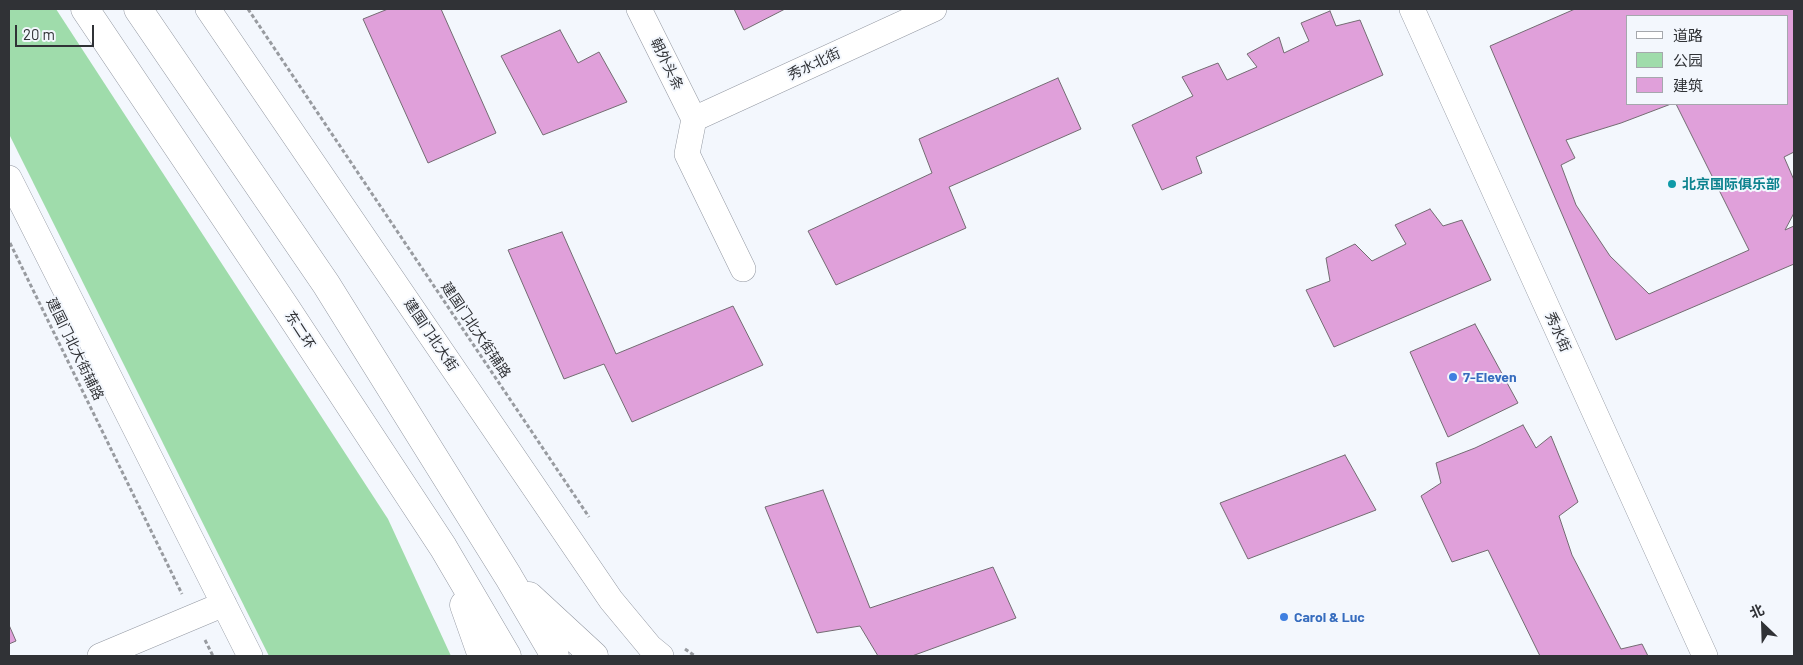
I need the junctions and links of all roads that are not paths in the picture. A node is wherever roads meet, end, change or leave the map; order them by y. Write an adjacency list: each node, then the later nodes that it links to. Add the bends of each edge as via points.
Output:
1 (85, 9): 10 (highway, 东二环)
2 (138, 9): 11 (highway, via 326,284)
3 (208, 9): 13 (street, 建国门北大街, via 611,600 650,647)
4 (639, 9): 7 (street, 朝外头条)
5 (934, 9): 7 (street, 秀水北街)
6 (1412, 9): 20 (street, 秀水街)
7 (694, 119): 9 (street, via 687,154)
8 (11, 186): 12 (street)
9 (743, 269)
10 (443, 548): 16 (highway); 17 (highway, 东二环)
11 (508, 576): 18 (highway); 19 (highway)
12 (224, 604): 14 (street); 15 (street)
13 (671, 651)
14 (100, 656)
15 (250, 656)
16 (482, 656)
17 (508, 656)
18 (555, 656)
19 (594, 656)
20 (1705, 656)

